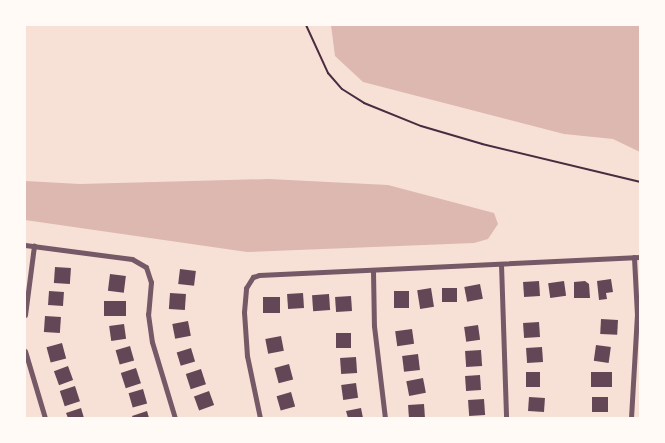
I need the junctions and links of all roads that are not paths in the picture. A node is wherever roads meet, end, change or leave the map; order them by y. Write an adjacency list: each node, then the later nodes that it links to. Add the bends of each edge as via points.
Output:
1 (25, 245): 2 (street)
2 (34, 246): 6 (street); 9 (street, via 132,259 146,267 151,282 148,314 152,342)
3 (637, 257): 4 (street); 13 (street)
4 (501, 264): 5 (street); 12 (street)
5 (373, 271): 10 (street, via 259,274 253,278 246,288 244,312 248,356); 11 (street, via 374,326)
6 (25, 315)
7 (25, 351): 8 (street)
8 (45, 418)
9 (175, 418)
10 (260, 418)
11 (385, 418)
12 (506, 418)
13 (631, 418)

